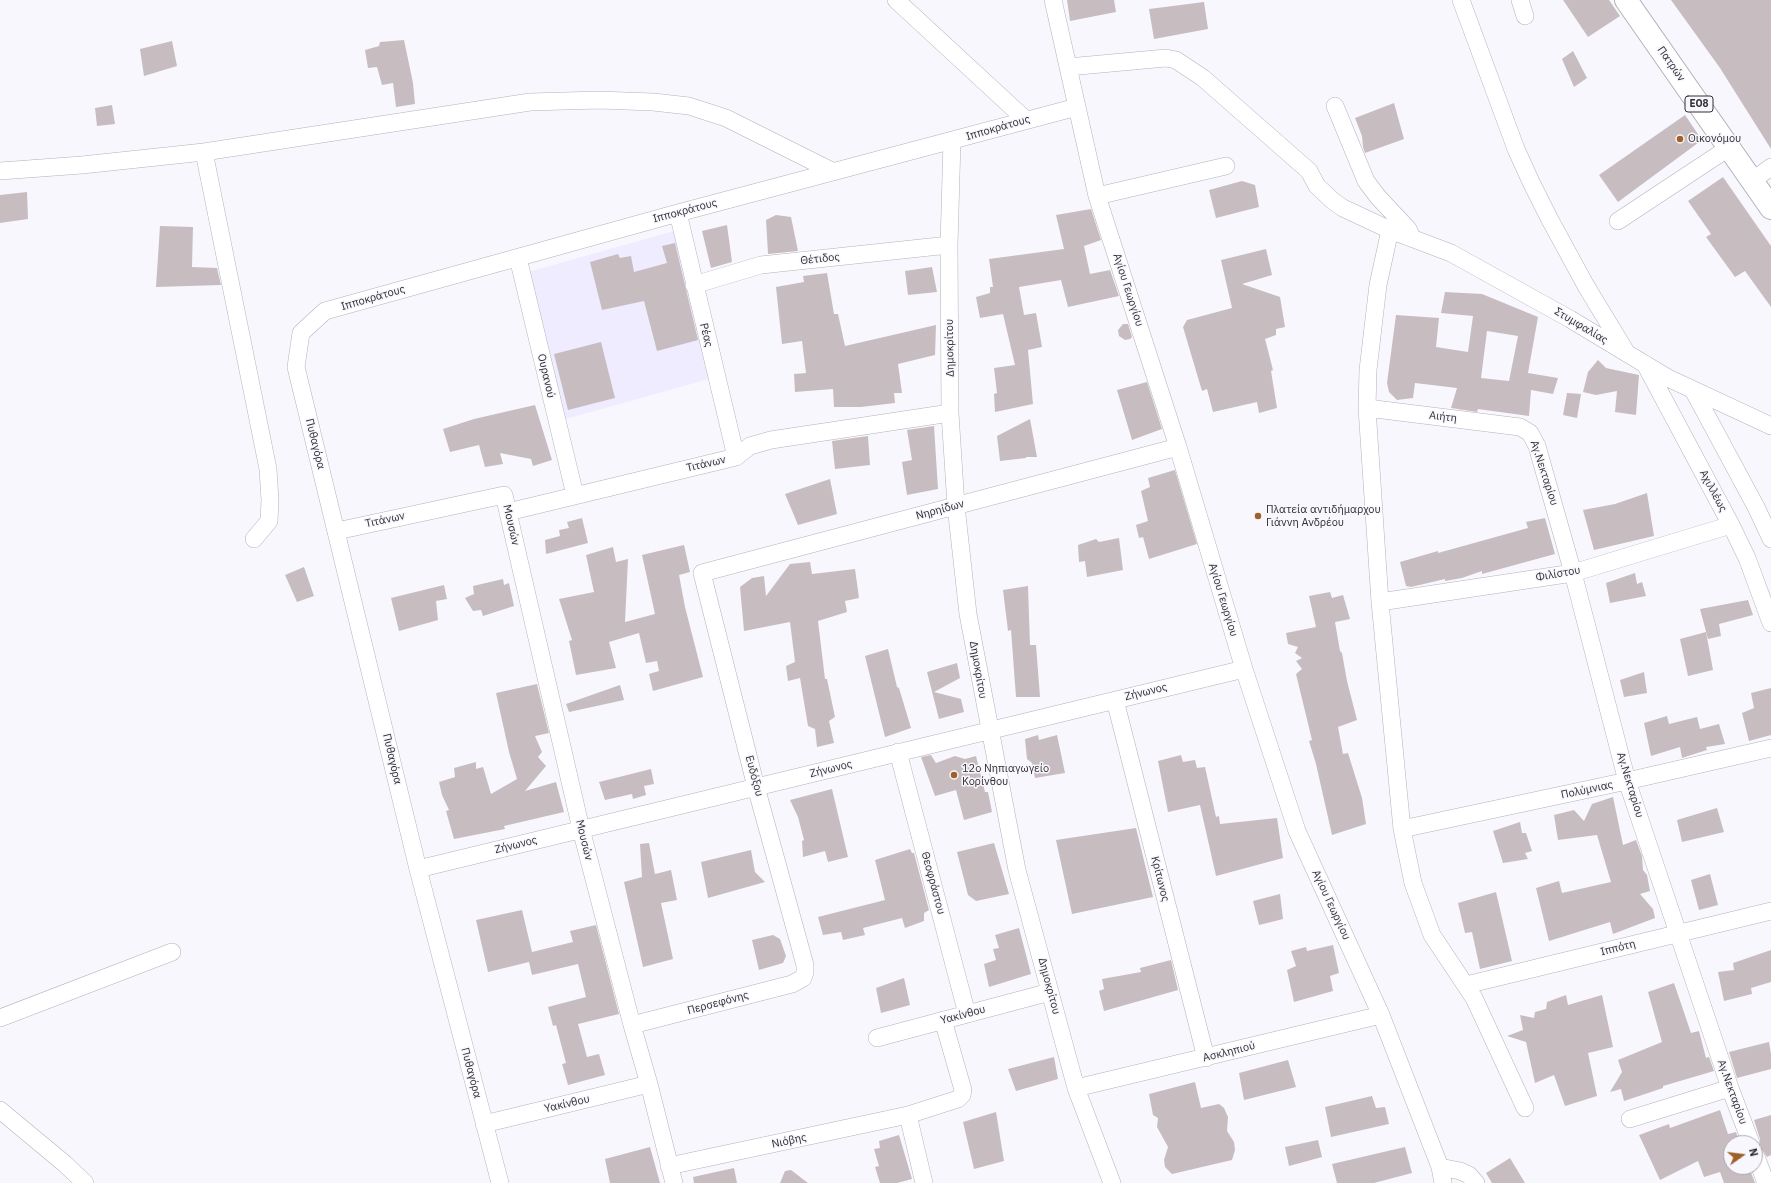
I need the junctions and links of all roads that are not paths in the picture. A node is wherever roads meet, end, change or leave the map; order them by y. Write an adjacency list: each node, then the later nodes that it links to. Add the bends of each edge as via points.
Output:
1 (896, 0): 8 (street)
2 (1053, 0): 5 (street, Αγίου Γεωργίου)
3 (1461, 0): 27 (street, via 1516,149 1531,182)
4 (1626, 0): 10 (main road, Πατρών / ΕΟ8)
5 (1068, 67): 7 (street, Αγίου Γεωργίου); 21 (street, Στυμφαλίας, via 1166,58 1176,60 1203,78 1309,171 1318,186 1333,201)
6 (1334, 106): 22 (street, via 1366,181 1408,229)
7 (1077, 107): 8 (street, Ιπποκράτους); 17 (street, Αγίου Γεωργίου)
8 (1026, 120): 9 (street, Ιπποκράτους)
9 (952, 141): 15 (street, Ιπποκράτους); 23 (street, Δημοκρίτου)
10 (1730, 147): 16 (main road, Πατρών / ΕΟ8); 20 (street)
11 (204, 152): 14 (street); 15 (street, via 530,102 599,100 689,106 726,118); 42 (street, via 268,469 269,521)
12 (1226, 166): 17 (street)
13 (1771, 167): 16 (street)
14 (0, 171)
15 (832, 171): 19 (street, Ιπποκράτους)
16 (1752, 181): 18 (main road, Πατρών / ΕΟ8)
17 (1097, 196): 34 (street, Αγίου Γεωργίου)
18 (1771, 208)
19 (678, 213): 24 (street, Ιπποκράτους); 25 (street, Ρέας)
20 (1618, 221)
21 (1390, 230): 22 (street, Στυμφαλίας); 30 (street, via 1378,286 1368,370)
22 (1412, 238): 27 (street, Στυμφαλίας, via 1451,253)
23 (949, 245): 25 (street, Θέτιδος, via 761,265); 31 (street, Δημοκρίτου)
24 (518, 258): 26 (street, Ιπποκράτους, via 325,312); 37 (street, Ουρανού)
25 (694, 284): 35 (street, Ρέας)
26 (302, 333): 41 (street, Πυθαγόρα, via 296,367)
27 (1627, 354): 28 (street, Στυμφαλίας)
28 (1644, 364): 29 (street, Στυμφαλίας); 40 (street, Αχιλλέως)
29 (1693, 390): 33 (street, Στυμφαλίας); 43 (street)
30 (1367, 408): 32 (street, Αιήτη); 46 (street)
31 (950, 413): 35 (street, Τιτάνων, via 770,440 750,446); 38 (street, Δημοκρίτου)
32 (1520, 426): 45 (street, Αγ.Νεκταρίου, via 1530,433 1537,446)
33 (1771, 426)
34 (1178, 448): 38 (street, Νηρηίδων); 48 (street, Αγίου Γεωργίου)
35 (736, 457): 37 (street, Τιτάνων)
36 (504, 495): 39 (street, Μουσών); 41 (street, Τιτάνων)
37 (574, 495): 39 (street, Τιτάνων)
38 (956, 506): 44 (street, Νηρηίδων); 50 (street, Δημοκρίτου, via 968,614)
39 (508, 512): 55 (street, Μουσών)
40 (1731, 525): 45 (street, Φιλίστου); 47 (street, Αχιλλέως)
41 (337, 531): 57 (street, Πυθαγόρα)
42 (254, 539)
43 (1771, 539)
44 (702, 573): 54 (street, Ευδόξου)
45 (1573, 573): 46 (street, Φιλίστου); 53 (street, Αγ.Νεκταρίου)
46 (1380, 602): 56 (street)
47 (1771, 623)
48 (1244, 668): 49 (street, Ζήνωνος); 65 (street, Αγίου Γεωργίου, via 1297,831)
49 (1115, 700): 50 (street, Ζήνωνος); 70 (street, Κρίτωνος)
50 (989, 730): 52 (street, Ζήνωνος); 63 (street, Δημοκρίτου, via 1017,870)
51 (1771, 748): 53 (street, Πολύμνιας)
52 (898, 752): 54 (street, Ζήνωνος); 64 (street, Θεοφράστου)
53 (1627, 781): 56 (street, Πολύμνιας); 59 (street, Αγ.Νεκταρίου)
54 (756, 787): 55 (street, Ζήνωνος); 61 (street, Ευδόξου, via 805,965)
55 (581, 829): 57 (street, Ζήνωνος); 68 (street, Μουσών)
56 (1402, 829): 62 (street, via 1413,883 1432,935)
57 (418, 869): 78 (street, Πυθαγόρα)
58 (1771, 911): 59 (street, Ιππότη)
59 (1679, 933): 62 (street, Ιππότη); 73 (street, Αγ.Νεκταρίου)
60 (172, 952): 66 (street)
61 (803, 978): 68 (street, Περσεφόνης, via 792,984)
62 (1466, 985): 74 (street)
63 (1050, 992): 64 (street, Υακίνθου); 72 (street, Δημοκρίτου)
64 (968, 1014): 67 (street, Υακίνθου)
65 (1381, 1015): 70 (street, Ασκληπιού); 81 (street, Αγίου Γεωργίου)
66 (0, 1018)
67 (943, 1020): 69 (street, Υακίνθου); 76 (street, Νιόβης, via 963,1090 962,1095 952,1102)
68 (632, 1026): 71 (street, Μουσών)
69 (877, 1038)
70 (1206, 1058): 72 (street, Ασκληπιού)
71 (649, 1084): 78 (street, Υακίνθου); 80 (street, Μουσών)
72 (1076, 1088): 86 (street, Δημοκρίτου)
73 (1730, 1088): 77 (street); 79 (street, Αγ.Νεκταρίου)
74 (1525, 1108)
75 (0, 1110): 82 (street, via 66,1164)
76 (908, 1116): 80 (street, Νιόβης); 85 (street)
77 (1630, 1119)
78 (484, 1124): 83 (street, Πυθαγόρα)
79 (1748, 1135)
80 (669, 1166): 84 (street, Μουσών)
81 (1441, 1175): 87 (street, via 1464,1173)
82 (85, 1183)
83 (500, 1183)
84 (674, 1183)
85 (924, 1183)
86 (1112, 1183)
87 (1476, 1183)

